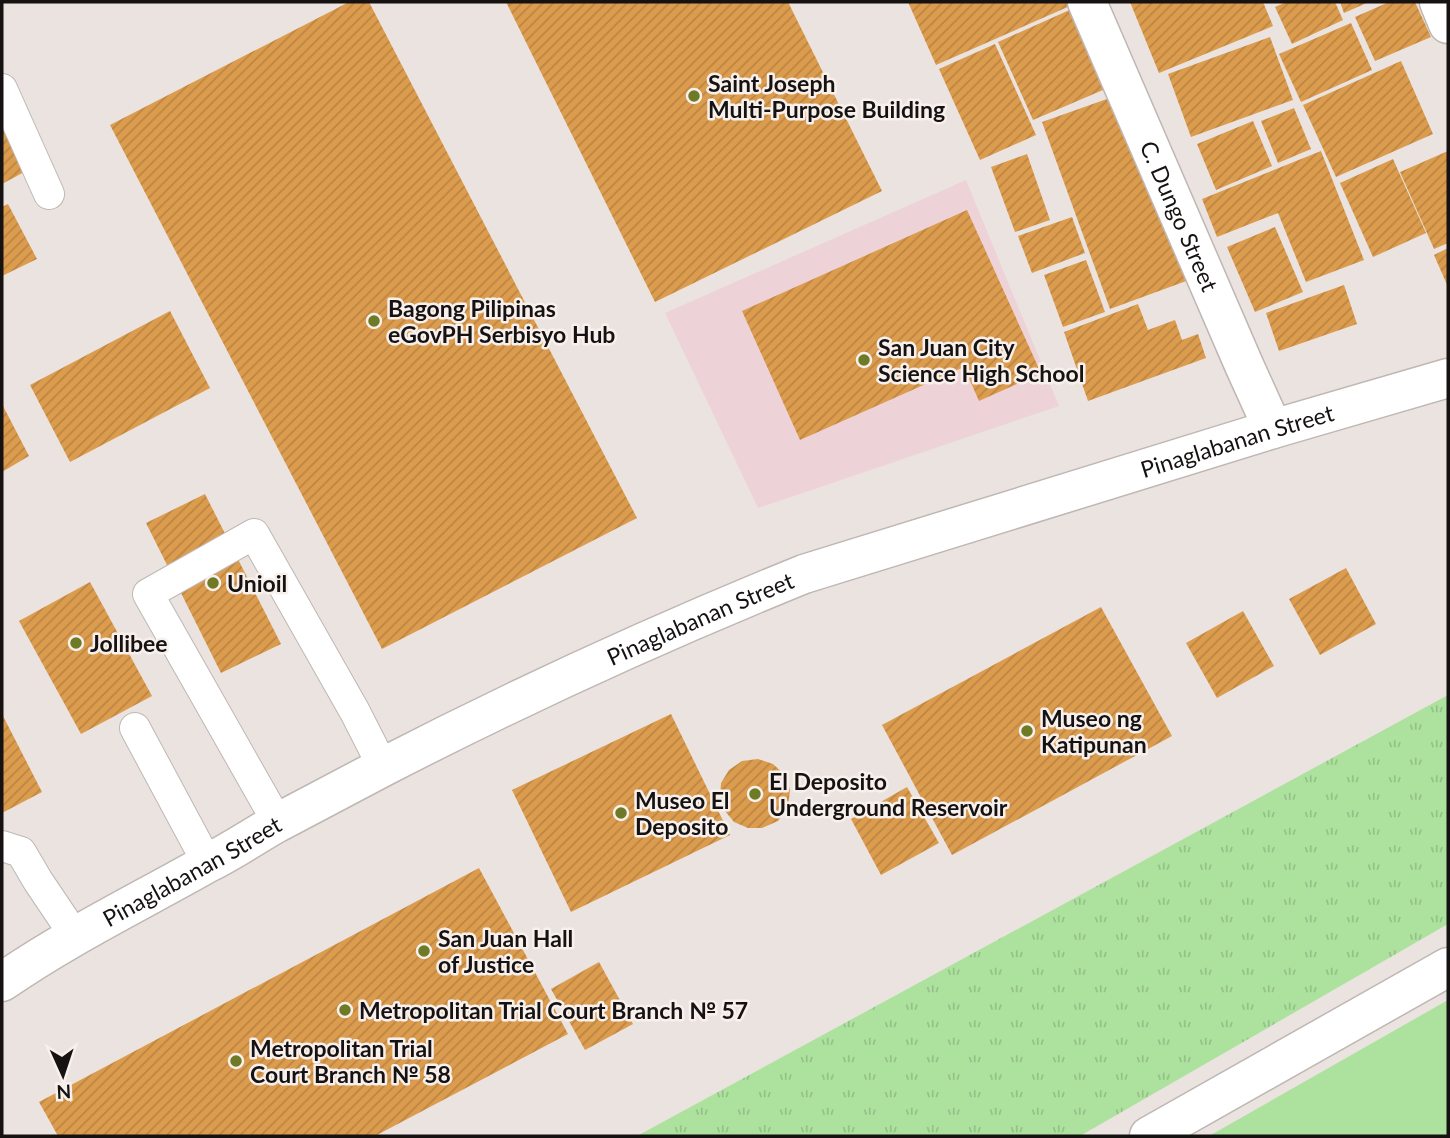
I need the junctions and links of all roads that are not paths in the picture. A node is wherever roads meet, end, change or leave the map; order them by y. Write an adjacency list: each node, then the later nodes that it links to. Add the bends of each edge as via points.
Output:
1 (1087, 2): 7 (main road, C. Dungo Street)
2 (1438, 2): 3 (main road)
3 (1448, 24)
4 (2, 89): 5 (lane)
5 (49, 194)
6 (1448, 378): 7 (main road, Pinaglabanan Street)
7 (1273, 429): 9 (main road, Pinaglabanan Street, via 804,574 535,691)
8 (135, 728): 12 (lane)
9 (383, 767): 10 (main road, Pinaglabanan Street); 10 (lane, via 254,534 148,594)
10 (278, 823): 12 (main road, Pinaglabanan Street)
11 (2, 846): 13 (lane, via 21,852)
12 (208, 864): 13 (main road, Pinaglabanan Street)
13 (75, 936): 15 (main road, Pinaglabanan Street)
14 (1448, 967): 16 (main road)
15 (2, 982)
16 (1149, 1136)

